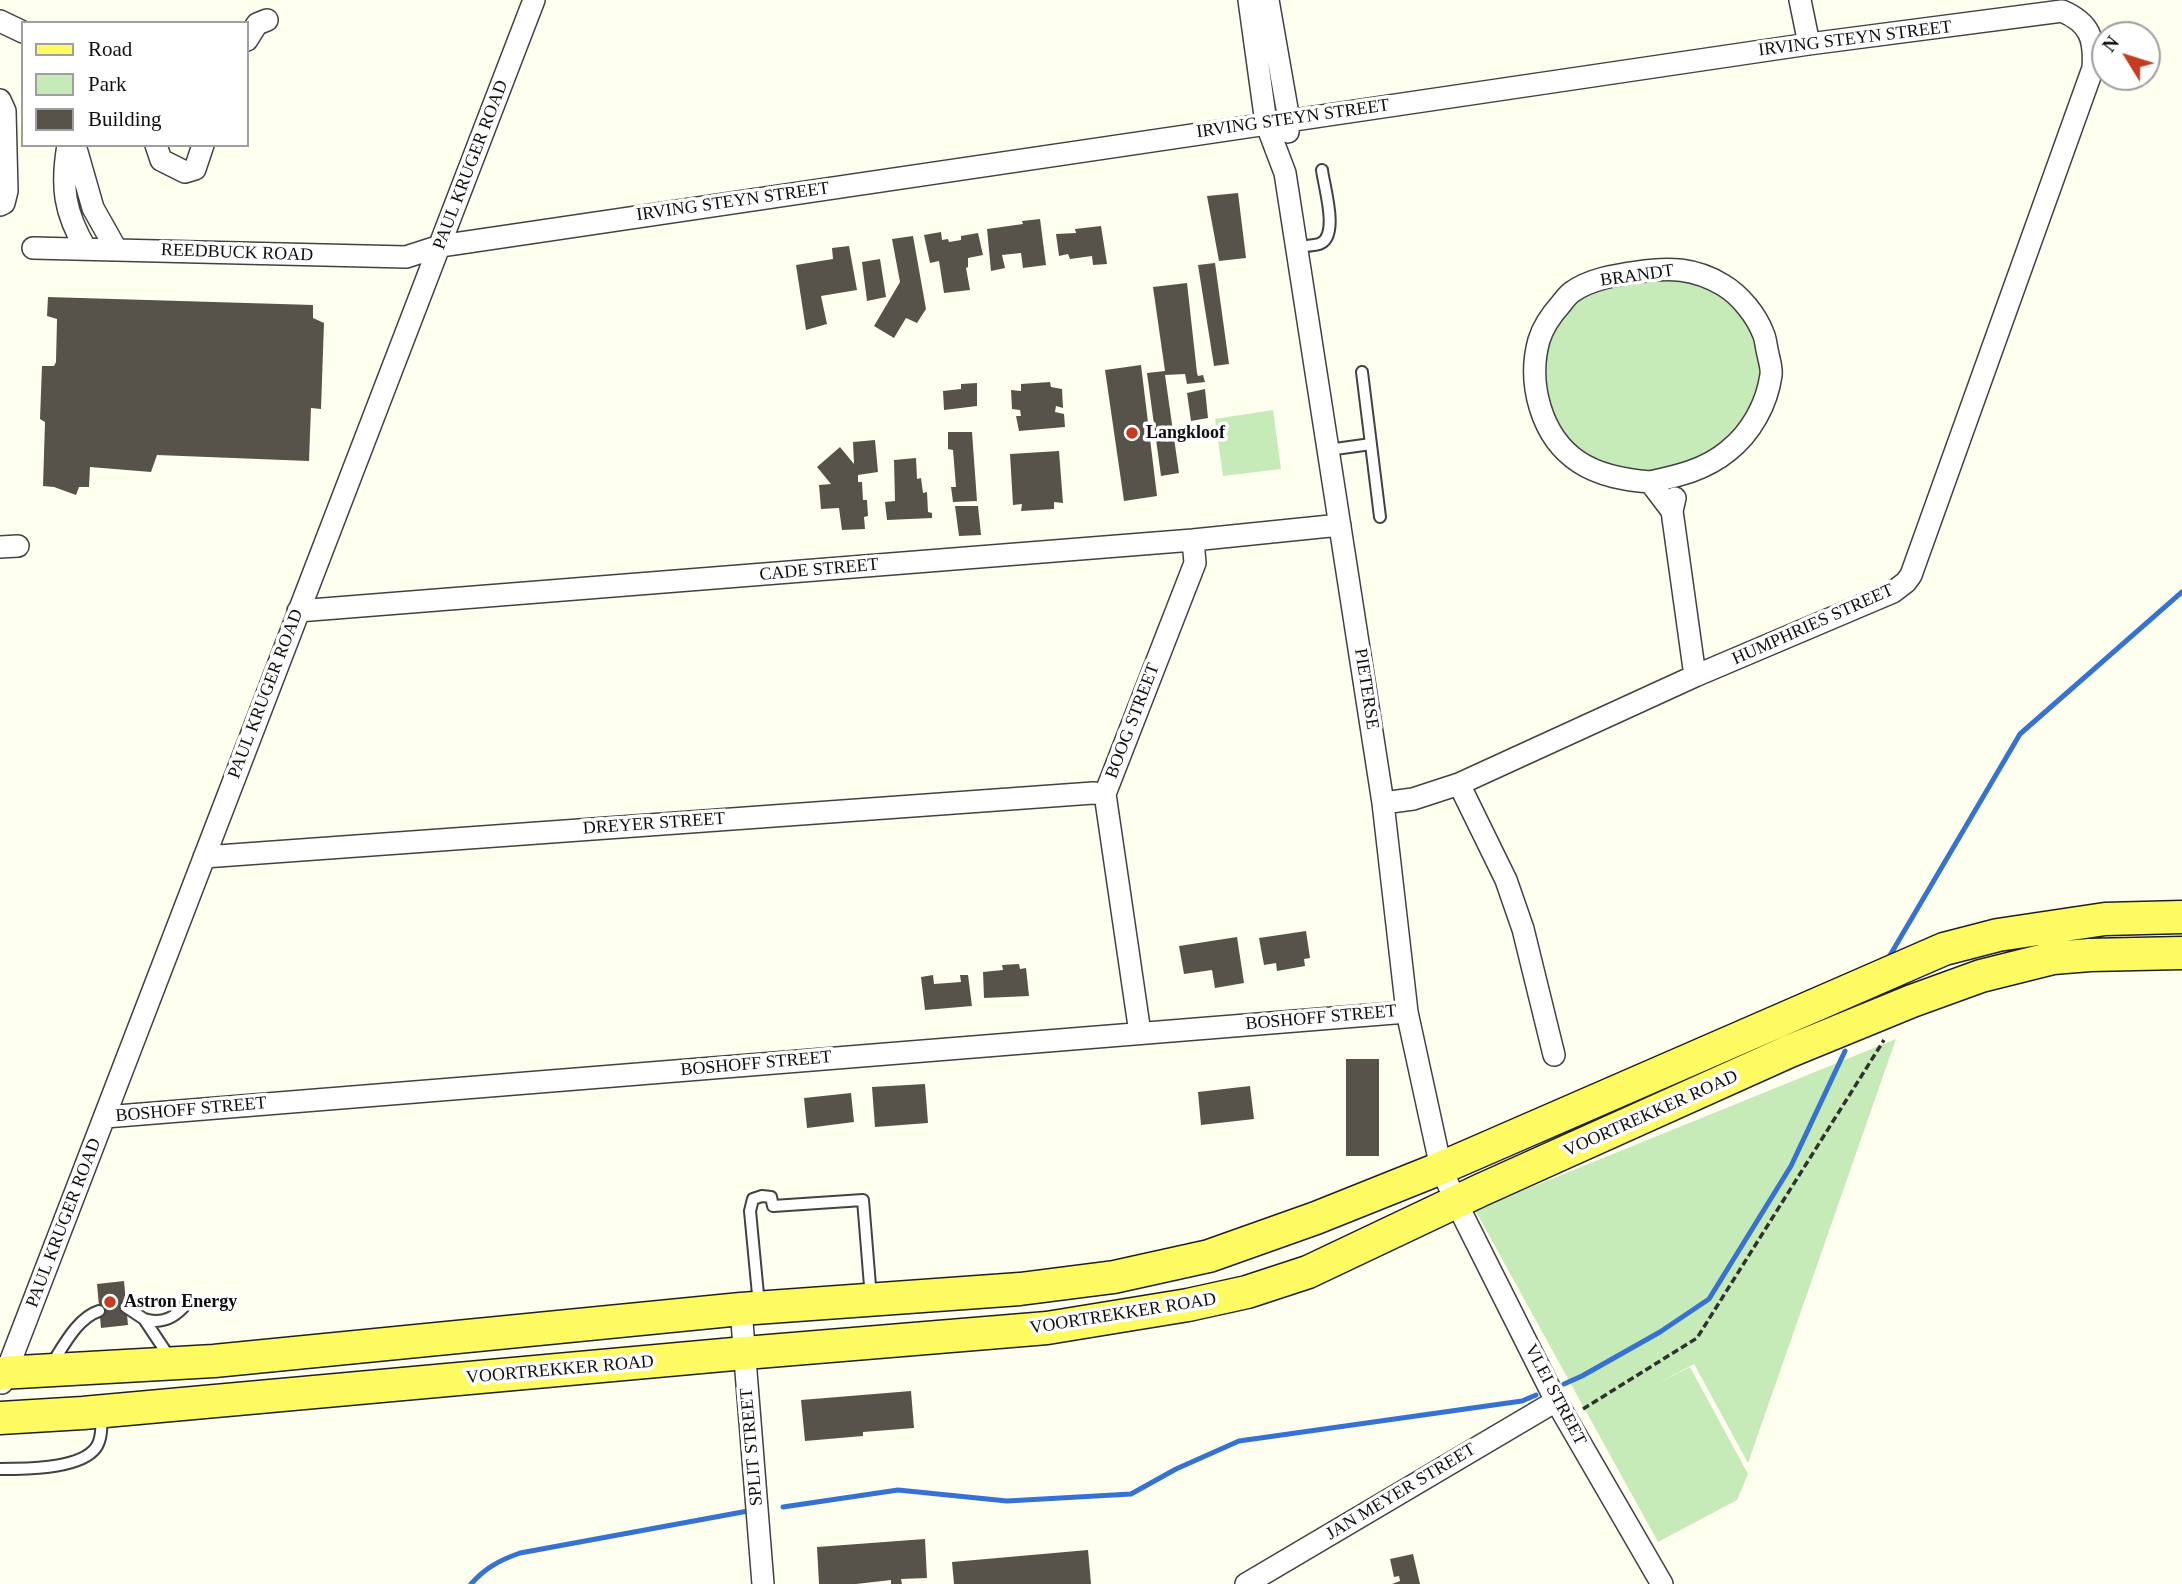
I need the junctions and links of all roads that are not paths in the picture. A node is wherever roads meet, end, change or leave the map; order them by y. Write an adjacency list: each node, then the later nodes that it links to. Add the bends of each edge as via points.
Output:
1 (534, 0): 21 (street, PAUL KRUGER ROAD)
2 (1249, 0): 13 (street, PIETERSE)
3 (1268, 0): 12 (street, PIETERSE)
4 (1800, 0): 9 (street)
5 (267, 20): 8 (street, via 257,24)
6 (0, 21): 7 (street)
7 (21, 31)
8 (248, 38)
9 (1809, 44): 10 (street, IRVING STEYN STREET, via 2062,11 2074,16 2092,37 2093,68); 12 (street, IRVING STEYN STREET)
10 (2088, 82): 36 (street, HUMPHRIES STREET, via 1911,575 1893,592)
11 (0, 100): 20 (street, via 5,111 7,191)
12 (1289, 120): 13 (street, IRVING STEYN STREET); 19 (street, PIETERSE)
13 (1266, 123): 19 (street, PIETERSE); 21 (street, IRVING STEYN STREET)
14 (68, 147): 24 (street, via 65,204)
15 (76, 147): 25 (street, via 93,208)
16 (157, 147): 17 (street, via 161,160 185,172 195,169)
17 (202, 147)
18 (1322, 170): 22 (lane, via 1331,228 1321,244)
19 (1285, 173): 22 (street, PIETERSE)
20 (0, 205)
21 (440, 246): 25 (street, REEDBUCK ROAD, via 406,257); 35 (street, PAUL KRUGER ROAD)
22 (1296, 247): 28 (street, PIETERSE)
23 (33, 248): 24 (street, REEDBUCK ROAD)
24 (86, 249): 25 (street, REEDBUCK ROAD)
25 (116, 249)
26 (1362, 372): 27 (lane)
27 (1371, 444): 28 (lane); 32 (lane)
28 (1328, 450): 33 (street, PIETERSE)
29 (1681, 475): 30 (street, BRANDT); 30 (street, BRANDT, via 1699,470 1727,452 1751,429 1771,372 1764,333 1732,290 1709,276 1661,268 1629,273 1595,281 1571,293 1552,314 1539,338 1536,391 1557,442 1580,463 1620,480); 31 (street)
30 (1650, 482): 31 (street)
31 (1672, 511): 36 (street)
32 (1380, 517)
33 (1340, 525): 34 (street, CADE STREET); 39 (street, PIETERSE)
34 (1193, 540): 35 (street, CADE STREET); 38 (street, BOOG STREET, via 1195,562)
35 (298, 611): 40 (street, PAUL KRUGER ROAD)
36 (1695, 676): 37 (street, HUMPHRIES STREET)
37 (1459, 784): 39 (street, HUMPHRIES STREET); 45 (street, via 1506,880)
38 (1105, 794): 40 (street, DREYER STREET); 44 (street, BOOG STREET)
39 (1383, 803): 43 (street, PIETERSE)
40 (204, 857): 46 (street, PAUL KRUGER ROAD)
41 (2182, 917): 47 (main road, VOORTREKKER ROAD, via 2105,919 1998,935 1944,949)
42 (2182, 953): 48 (main road, VOORTREKKER ROAD, via 2053,958 1982,976 1790,1051)
43 (1407, 1012): 44 (street, BOSHOFF STREET); 47 (street, PIETERSE)
44 (1140, 1033): 46 (street, BOSHOFF STREET)
45 (1554, 1055)
46 (105, 1116): 58 (street, PAUL KRUGER ROAD)
47 (1441, 1168): 48 (street, PIETERSE); 49 (main road, VOORTREKKER ROAD, via 1209,1256 1114,1277)
48 (1455, 1202): 55 (main road, VOORTREKKER ROAD, via 1308,1272 1200,1303 1047,1328); 59 (street, VLEI STREET)
49 (871, 1300): 52 (main road, VOORTREKKER ROAD); 52 (lane, via 862,1200 773,1206 771,1197 762,1196 751,1202 750,1211)
50 (187, 1303): 54 (lane, via 164,1321)
51 (126, 1307): 54 (lane)
52 (750, 1309): 55 (street, SPLIT STREET); 56 (main road, VOORTREKKER ROAD)
53 (99, 1311): 57 (lane, via 75,1330)
54 (144, 1319): 56 (lane)
55 (745, 1353): 60 (main road, VOORTREKKER ROAD); 63 (street, SPLIT STREET)
56 (174, 1363): 57 (main road, VOORTREKKER ROAD)
57 (47, 1371): 58 (main road, VOORTREKKER ROAD)
58 (2, 1378)
59 (1556, 1401): 64 (street, JAN MEYER STREET); 65 (street, VLEI STREET)
60 (102, 1410): 61 (main road, VOORTREKKER ROAD); 62 (lane, via 101,1434 93,1452 54,1467)
61 (0, 1418)
62 (0, 1469)
63 (763, 1584)
64 (1246, 1584)
65 (1662, 1584)

